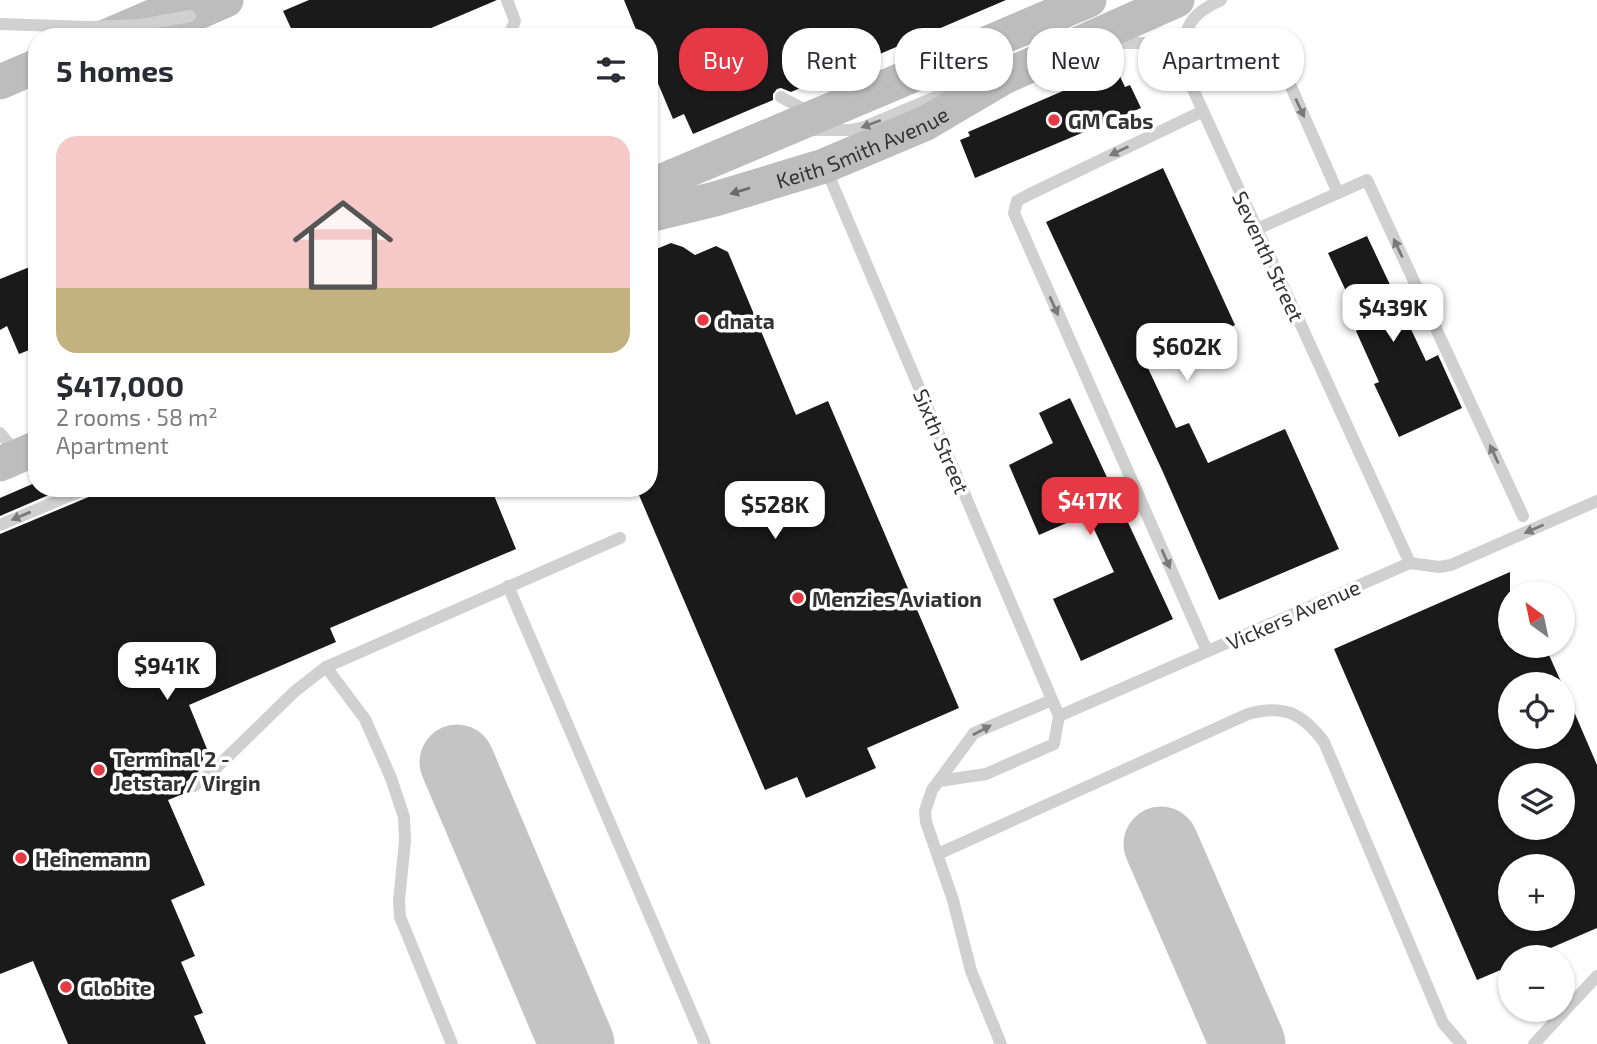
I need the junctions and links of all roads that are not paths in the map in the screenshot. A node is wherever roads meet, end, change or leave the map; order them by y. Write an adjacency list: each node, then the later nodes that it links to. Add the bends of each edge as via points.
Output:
1 (226, 0): 6 (street)
2 (507, 0): 10 (lane, via 515,21)
3 (1089, 0): 21 (street, Keith Smith Avenue, bridge)
4 (1177, 0): 11 (street, Keith Smith Avenue)
5 (1221, 0): 12 (lane, via 1191,19)
6 (190, 8): 7 (lane, bridge, via 141,25); 8 (street); 9 (street, bridge)
7 (0, 24)
8 (131, 28)
9 (156, 28)
10 (512, 28)
11 (1116, 28)
12 (1186, 28)
13 (953, 91): 19 (lane, one-way to 19, via 864,127)
14 (980, 91): 20 (street, Keith Smith Avenue, via 926,122)
15 (1194, 91): 18 (lane, Seventh Street)
16 (1293, 91): 23 (lane, one-way to 23)
17 (781, 97): 19 (lane)
18 (1203, 111): 25 (lane, Seventh Street); 39 (lane, one-way to 39, via 1017,201 1014,213)
19 (840, 130): 22 (lane, via 765,132)
20 (824, 166): 24 (street, Keith Smith Avenue, one-way to 24); 41 (lane, Sixth Street)
21 (658, 183)
22 (658, 183)
23 (1338, 194): 25 (lane); 34 (lane, one-way to 23, via 1367,180)
24 (658, 213)
25 (1257, 229): 37 (lane, Seventh Street)
26 (0, 433): 28 (lane, via 15,452)
27 (28, 452): 29 (street, bridge)
28 (28, 458)
29 (0, 464)
30 (28, 464): 31 (street)
31 (0, 478)
32 (67, 497): 35 (lane, one-way to 35)
33 (1597, 501): 37 (lane, Vickers Avenue, one-way to 37, via 1451,565 1439,568)
34 (1523, 516)
35 (0, 525)
36 (620, 538): 38 (lane)
37 (1410, 563): 39 (lane, Vickers Avenue)
38 (508, 586): 40 (lane); 48 (lane)
39 (1207, 652): 42 (lane, Vickers Avenue)
40 (326, 667): 44 (lane); 47 (lane, via 365,719 404,817 400,917)
41 (1052, 700): 42 (lane, Sixth Street); 43 (lane, one-way to 41, via 974,733)
42 (1059, 716): 43 (lane, via 1054,744 986,774)
43 (939, 781): 45 (lane, via 925,810)
44 (194, 786)
45 (938, 854): 49 (lane, via 971,971); 50 (lane, via 1248,714 1266,709 1299,716 1324,742 1443,1023)
46 (1597, 976): 51 (lane)
47 (452, 1044)
48 (705, 1044)
49 (1001, 1044)
50 (1461, 1044)
51 (1534, 1044)

